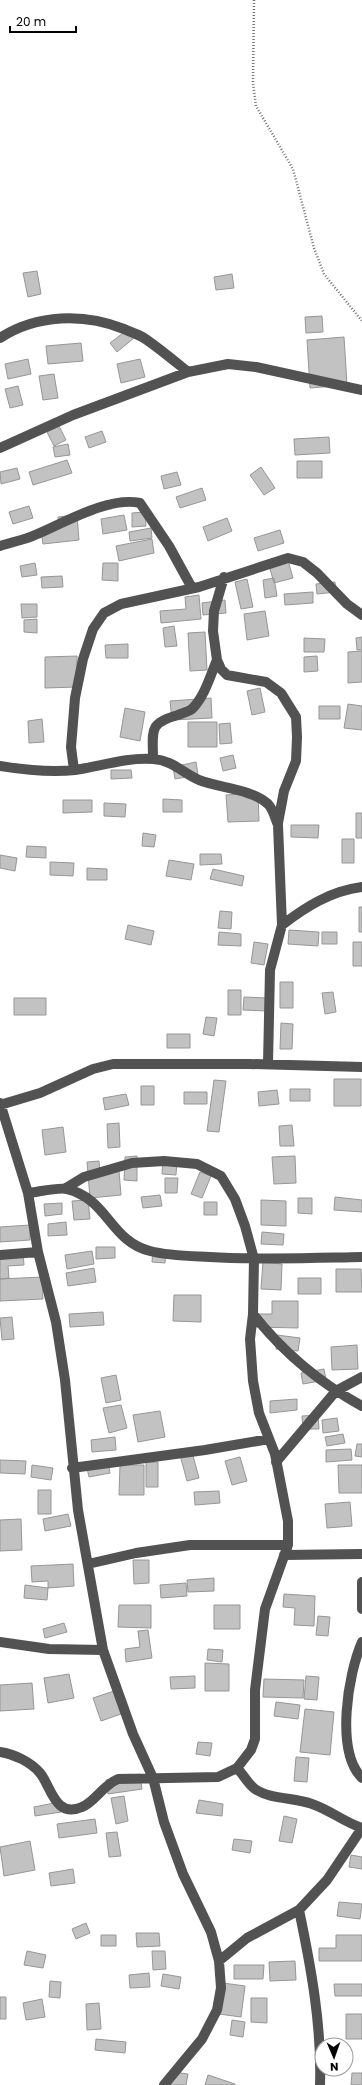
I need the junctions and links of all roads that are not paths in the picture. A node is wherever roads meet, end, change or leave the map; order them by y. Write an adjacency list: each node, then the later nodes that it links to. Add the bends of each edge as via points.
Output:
1 (0, 338): 2 (street, via 10,331 30,324 62,317 105,322 143,337)
2 (188, 372): 3 (street, via 228,364 256,367); 4 (street, via 73,415)
3 (362, 390)
4 (0, 448)
5 (0, 546): 7 (street, via 33,536 112,504 131,501 140,503 169,546)
6 (224, 577): 7 (street); 8 (street, via 288,558 303,562); 9 (street, via 214,611 213,631)
7 (192, 588): 12 (street, via 121,604 104,613 93,629 83,659 73,711 71,747)
8 (362, 615)
9 (217, 660): 10 (street, via 200,699 190,710 165,718 157,724 153,735); 13 (street, via 227,675 266,682 281,693 296,717 296,761 284,791)
10 (153, 759): 12 (street, via 135,759); 13 (street, via 172,763 199,780 259,798 268,804)
11 (0, 766): 12 (street, via 28,771)
12 (74, 770)
13 (278, 825): 15 (street)
14 (362, 887): 15 (street, via 326,896 304,908)
15 (282, 925): 16 (street, via 270,970)
16 (268, 1064): 17 (street); 18 (street, via 113,1064 93,1069 40,1093)
17 (362, 1067)
18 (0, 1104): 20 (street)
19 (66, 1188): 20 (street); 24 (street, via 89,1198 104,1212 128,1243 148,1251 166,1255); 24 (street, via 84,1178 132,1162 197,1164 220,1176 235,1199)
20 (28, 1193): 21 (street)
21 (38, 1252): 22 (street); 31 (street, via 56,1322 65,1380)
22 (0, 1255)
23 (362, 1257): 24 (street)
24 (254, 1259): 25 (street)
25 (253, 1314): 27 (street, via 286,1350); 29 (street, via 250,1339 253,1381 259,1413)
26 (362, 1377): 27 (street)
27 (336, 1391): 28 (street); 30 (street)
28 (362, 1406)
29 (269, 1439): 30 (street); 31 (street)
30 (276, 1462): 32 (street, via 288,1521)
31 (72, 1468): 35 (street)
32 (288, 1545): 34 (street); 35 (street, via 190,1545 136,1553)
33 (362, 1554): 34 (street)
34 (284, 1555): 42 (street, via 265,1609 255,1690 255,1739 251,1750)
35 (88, 1564): 40 (street)
36 (362, 1582): 37 (street)
37 (362, 1609)
38 (0, 1642): 40 (street, via 49,1649)
39 (362, 1642): 44 (street, via 354,1660 347,1693 346,1727 351,1759)
40 (103, 1650): 43 (street, via 133,1734)
41 (0, 1752): 43 (street, via 24,1760 41,1773 51,1796 66,1808 84,1807 108,1783 118,1779)
42 (237, 1768): 43 (street, via 218,1777); 45 (street, via 254,1788 264,1793 311,1803)
43 (153, 1778): 47 (street, via 164,1822 183,1874 212,1932)
44 (362, 1778)
45 (362, 1828): 46 (street, via 328,1880)
46 (299, 1910): 47 (street, via 247,1938); 49 (street, via 308,1949 317,2016)
47 (219, 1961): 48 (street, via 221,1988 217,2010 202,2039)
48 (164, 2085)
49 (320, 2085)

